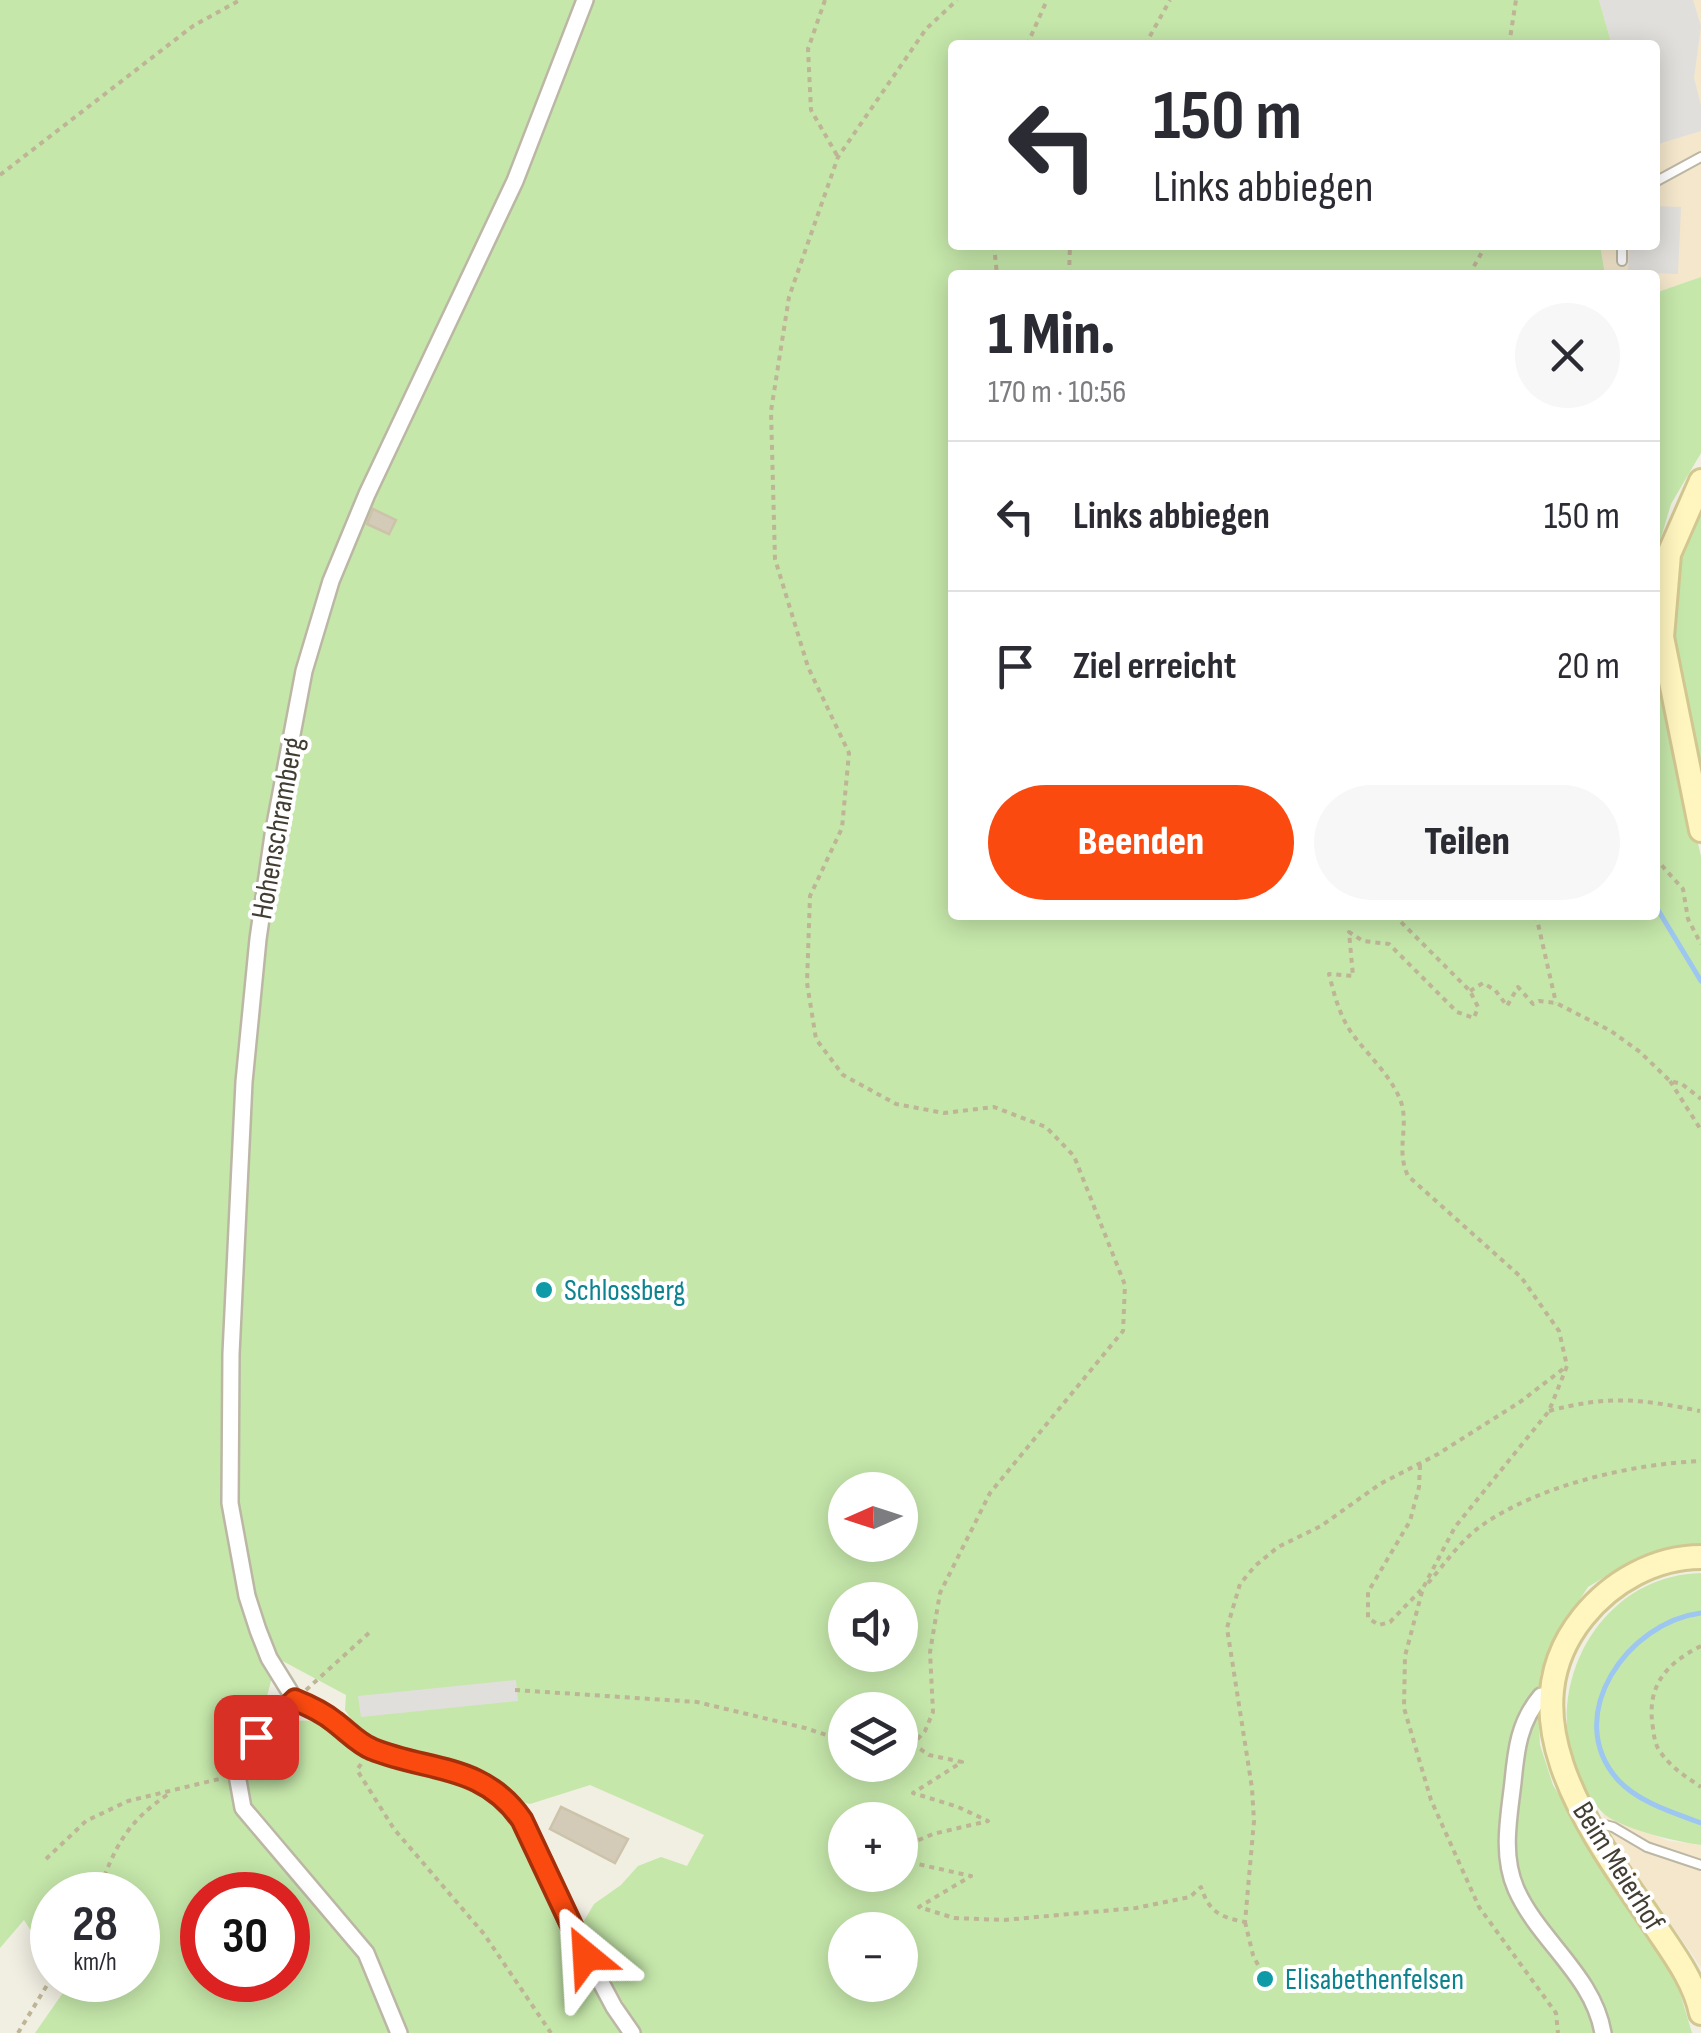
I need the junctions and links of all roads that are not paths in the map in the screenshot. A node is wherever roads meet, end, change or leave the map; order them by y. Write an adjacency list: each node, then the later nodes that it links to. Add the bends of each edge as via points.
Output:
1 (584, 0): 10 (street, Hohenschramberg, via 515,181 330,580 304,671 274,835 244,1082 230,1503 258,1630)
2 (1701, 158): 3 (lane)
3 (1660, 179)
4 (1622, 250): 5 (lane)
5 (1622, 261)
6 (1701, 481): 7 (main road, via 1669,554 1662,637)
7 (1701, 830)
8 (1701, 1556): 9 (main road, Beim Meierhof, via 1648,1568 1610,1589 1574,1628)
9 (1553, 1696): 11 (main road, Beim Meierhof, via 1554,1738); 16 (street, via 1541,1696 1521,1728 1507,1855 1515,1888 1582,1982)
10 (295, 1700): 14 (street, via 240,1761 243,1808 366,1952); 15 (street, via 369,1748 464,1773 510,1802)
11 (1587, 1820): 12 (lane); 13 (main road, Beim Meierhof, via 1686,1973)
12 (1701, 1865)
13 (1701, 2012)
14 (399, 2033)
15 (632, 2033)
16 (1603, 2033)

